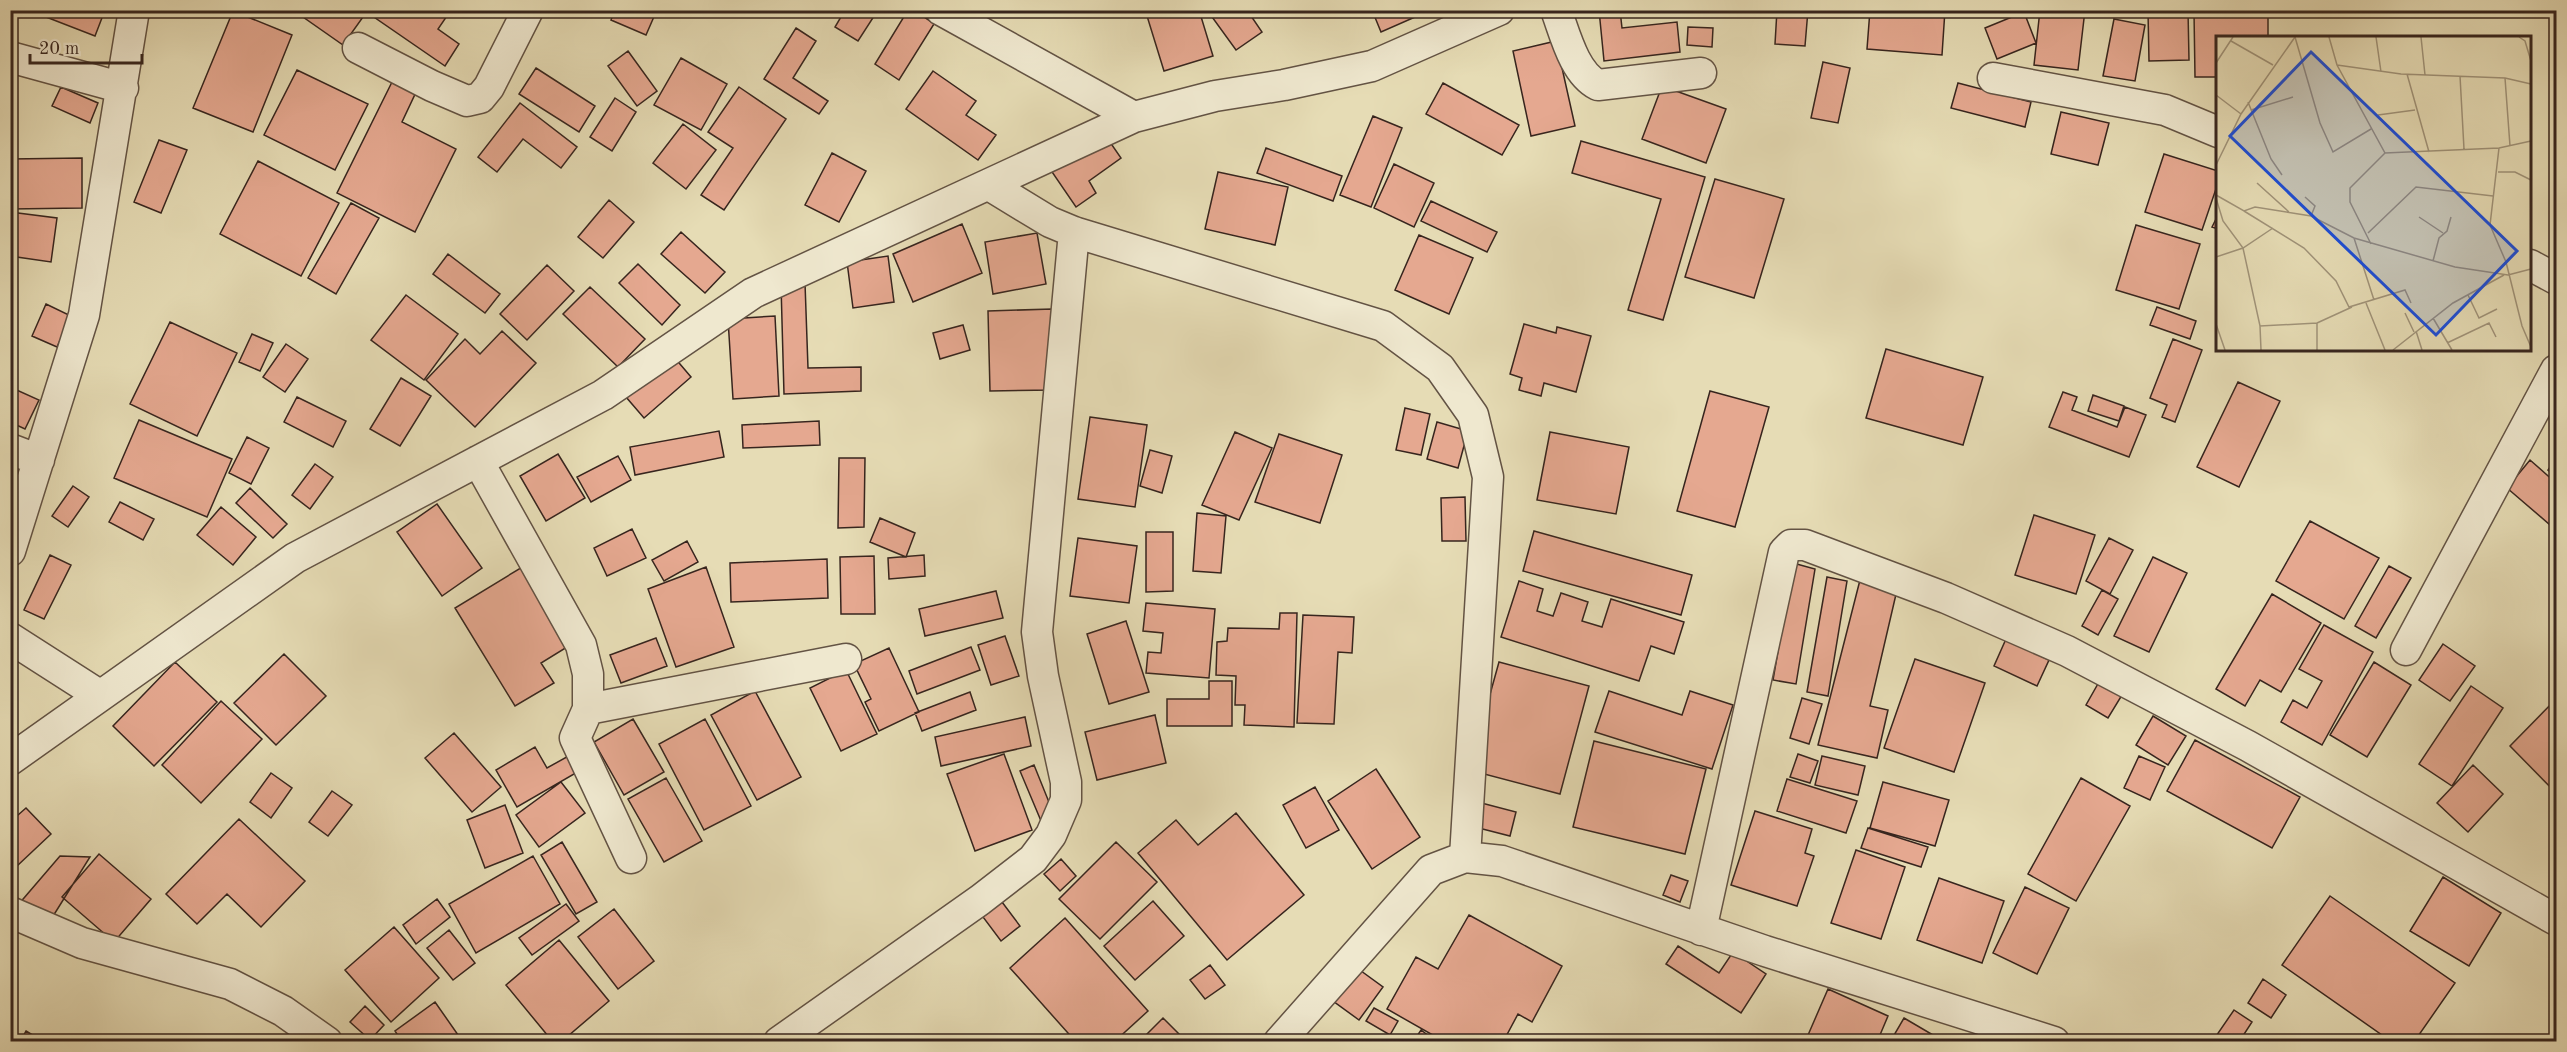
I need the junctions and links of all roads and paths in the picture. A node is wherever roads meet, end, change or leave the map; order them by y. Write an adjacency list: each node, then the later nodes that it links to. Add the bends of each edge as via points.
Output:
1 (134, 10): 10 (street)
2 (528, 10): 6 (street, via 489,87 480,98 467,101)
3 (941, 10): 11 (street)
4 (1499, 10): 11 (street, via 1372,66 1215,96)
5 (1556, 10): 8 (street, via 1579,66 1588,80 1598,85)
6 (358, 48)
7 (10, 57): 10 (street)
8 (1701, 73)
9 (1993, 78): 12 (street, via 2165,110)
10 (123, 88): 19 (street, via 84,315)
11 (1134, 117): 13 (street)
12 (2216, 132)
13 (989, 185): 14 (street); 20 (street, via 753,293 603,395)
14 (1074, 232): 28 (street, via 1383,326 1440,368 1473,415 1488,477); 34 (street, via 1037,632 1066,782 1066,800 1051,835 1033,859)
15 (2531, 266): 16 (street)
16 (2556, 279)
17 (2556, 370): 23 (street)
18 (10, 449): 19 (street)
19 (39, 460): 21 (street)
20 (478, 461): 25 (street, via 295,558); 26 (street, via 581,645 588,674)
21 (10, 551)
22 (10, 638): 25 (street)
23 (2406, 650)
24 (846, 659): 26 (street)
25 (99, 695): 27 (street)
26 (588, 709): 29 (street, via 575,738)
27 (10, 760)
28 (1465, 856): 32 (street, via 1502,861); 35 (street, via 1431,870)
29 (631, 858)
30 (10, 912): 33 (street, via 82,943 230,984 283,1011)
31 (2556, 920): 32 (street, via 2258,752 2067,651 1946,598 1805,545 1791,545 1784,552)
32 (1701, 930): 36 (street)
33 (327, 1041)
34 (779, 1041)
35 (1279, 1041)
36 (2054, 1041)

